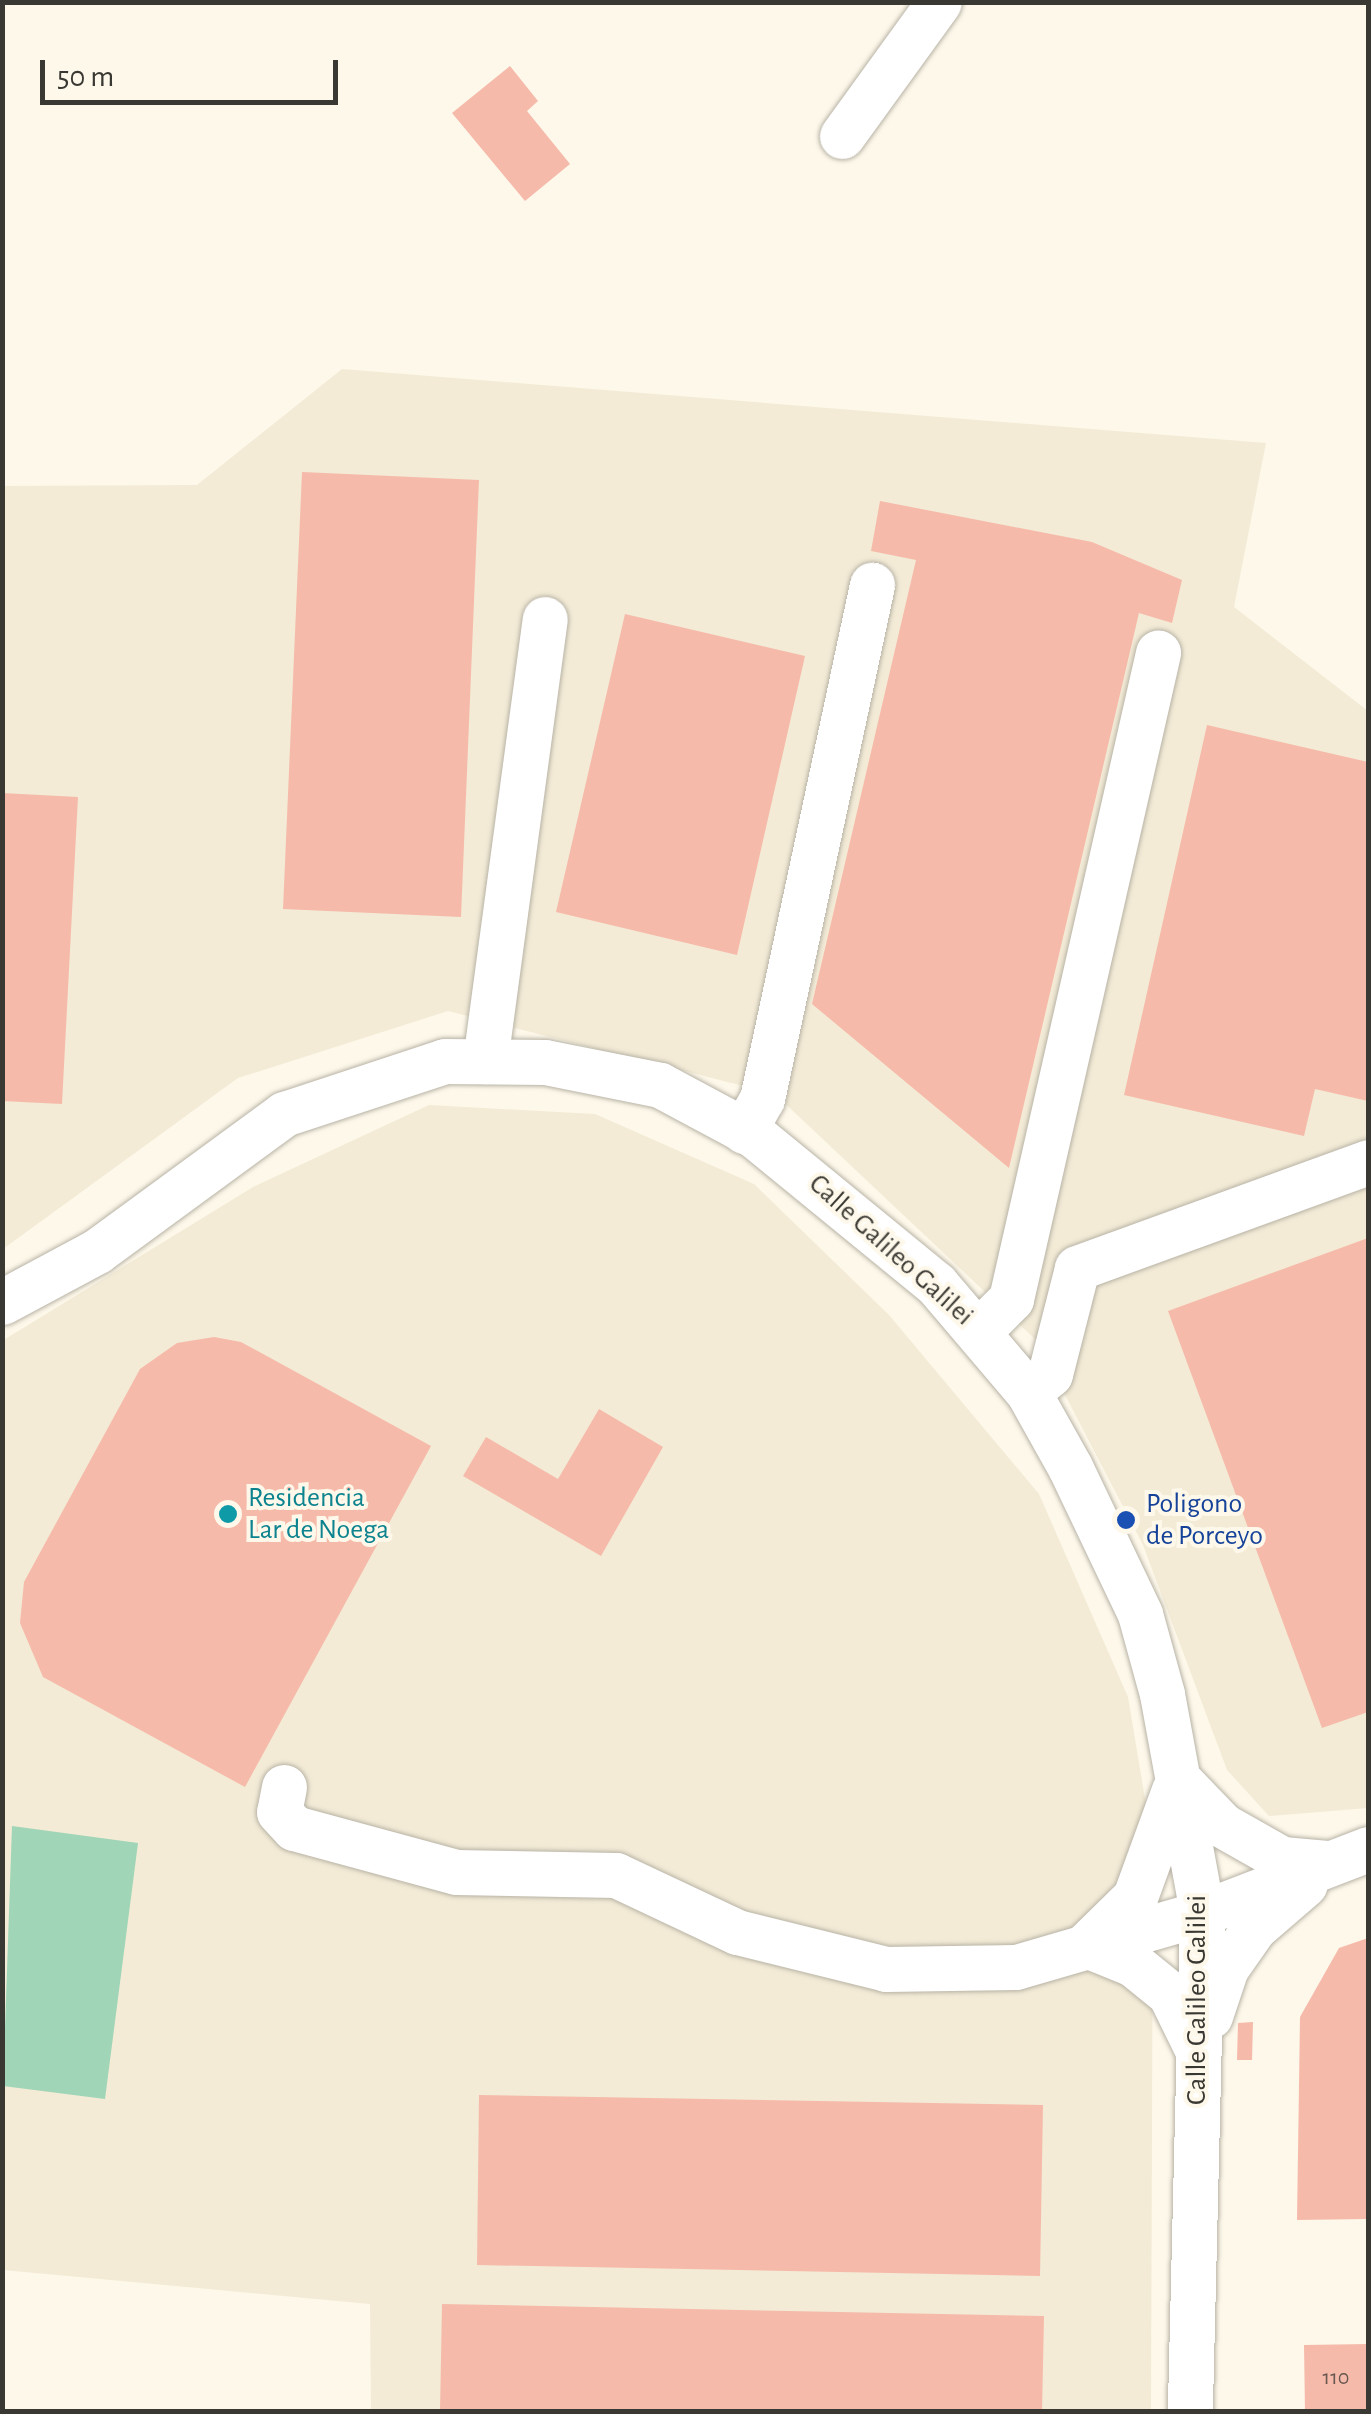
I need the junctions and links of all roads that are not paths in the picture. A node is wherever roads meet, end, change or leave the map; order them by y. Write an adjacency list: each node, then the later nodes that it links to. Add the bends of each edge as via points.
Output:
1 (939, 2): 2 (street)
2 (842, 136)
3 (872, 585): 7 (street, via 762,1099)
4 (545, 618): 6 (street)
5 (1158, 654): 10 (street, via 1011,1298)
6 (486, 1061): 7 (street, Calle Galileo Galilei, via 546,1062 660,1085); 9 (street, Calle Galileo Galilei, via 445,1060 284,1114 97,1251)
7 (744, 1131): 10 (street, Calle Galileo Galilei, via 839,1198)
8 (1368, 1162): 11 (street, via 1077,1268 1050,1374)
9 (2, 1302)
10 (980, 1330): 11 (street, Calle Galileo Galilei)
11 (1028, 1392): 12 (street, Calle Galileo Galilei, via 1140,1614)
12 (1177, 1778): 14 (street, via 1236,1834 1282,1859); 15 (street, Calle Galileo Galilei); 16 (street, via 1135,1897)
13 (284, 1786): 16 (street, via 279,1812 294,1828 456,1872 616,1874 737,1932 886,1969 1016,1966)
14 (1349, 1856): 15 (street); 17 (street, via 1254,1928 1226,1968)
15 (1202, 1913): 16 (street); 17 (street, Calle Galileo Galilei)
16 (1086, 1945): 17 (street, via 1133,1964 1170,1994)
17 (1199, 2052): 18 (street, Calle Galileo Galilei)
18 (1190, 2412)

